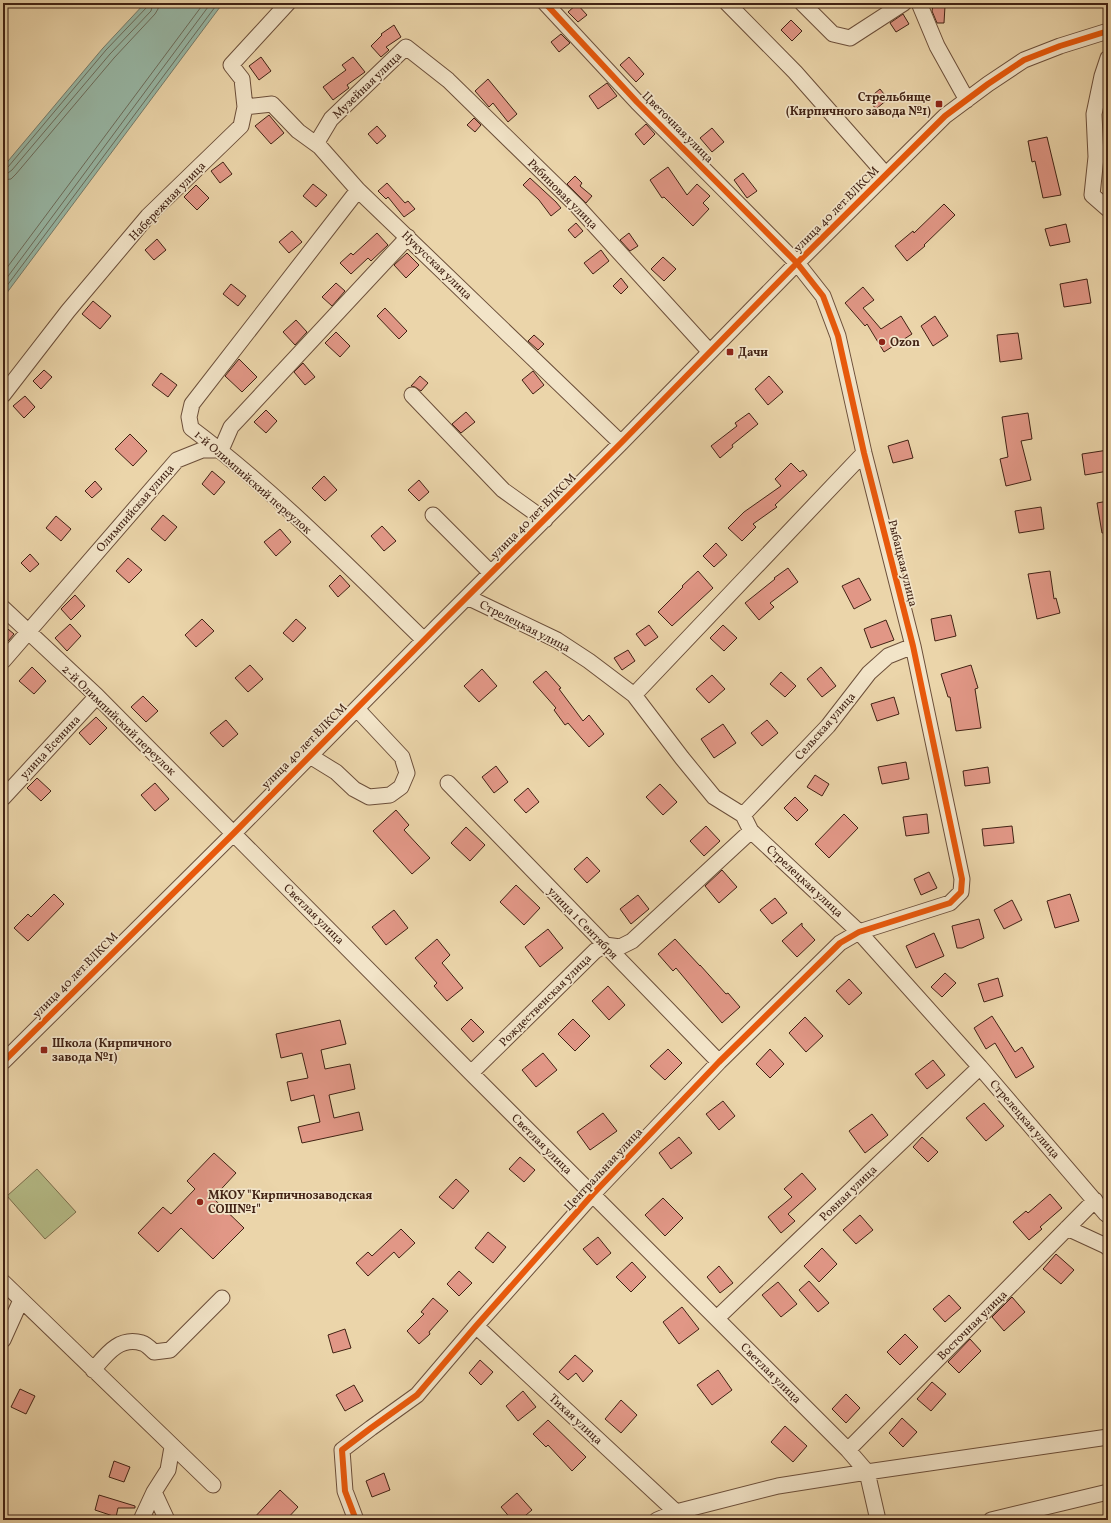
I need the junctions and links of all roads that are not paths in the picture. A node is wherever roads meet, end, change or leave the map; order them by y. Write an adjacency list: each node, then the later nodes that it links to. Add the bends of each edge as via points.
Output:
1 (288, 3): 11 (street, Набережная улица, via 231,65 242,79)
2 (545, 3): 17 (street, Цветочная улица, via 638,102)
3 (727, 3): 13 (street, via 795,72)
4 (802, 3): 5 (street, via 833,34 850,38)
5 (904, 3)
6 (919, 3): 10 (street, via 937,46)
7 (1108, 31): 10 (street, улица 40 лет ВЛКСМ, via 1024,60)
8 (406, 47): 12 (street, Музейная улица, via 331,119); 18 (street, Рябиновая улица, via 448,80 577,206)
9 (1108, 58): 15 (street, via 1094,114 1096,156 1092,195)
10 (967, 100): 13 (street, улица 40 лет ВЛКСМ, via 945,116)
11 (245, 107): 12 (street, Нукусская улица, via 272,104 298,131); 19 (street, Набережная улица, via 241,126 148,216 68,311)
12 (316, 144): 14 (street, Нукусская улица)
13 (886, 175): 17 (street, улица 40 лет ВЛКСМ)
14 (358, 190): 16 (street, Нукусская улица); 22 (street, 1-й Олимпийский переулок, via 192,404 189,417 191,428)
15 (1108, 209)
16 (408, 237): 21 (street, Нукусская улица); 22 (street, via 231,427)
17 (797, 263): 18 (street, улица 40 лет ВЛКСМ); 23 (street, Рыбацкая улица, via 823,296 838,336)
18 (710, 352): 21 (street, улица 40 лет ВЛКСМ)
19 (3, 395)
20 (412, 395): 25 (street, via 503,490)
21 (622, 443): 25 (street, улица 40 лет ВЛКСМ)
22 (221, 450): 29 (street, Олимпийская улица, via 202,450 177,460); 30 (street, 1-й Олимпийский переулок)
23 (864, 453): 31 (street, Рыбацкая улица); 33 (street)
24 (433, 515): 26 (street)
25 (545, 520): 26 (street, улица 40 лет ВЛКСМ)
26 (491, 573): 27 (street, улица 40 лет ВЛКСМ)
27 (467, 597): 30 (street, улица 40 лет ВЛКСМ); 33 (street, Стрелецкая улица, via 557,640 589,660)
28 (3, 608): 29 (street, 2-й Олимпийский переулок)
29 (28, 632): 32 (street, Олимпийская улица); 34 (street, 2-й Олимпийский переулок)
30 (424, 640): 35 (street, улица 40 лет ВЛКСМ)
31 (913, 646): 39 (street, Сельская улица, via 888,656 869,673 828,726); 42 (street, Рыбацкая улица)
32 (3, 661)
33 (634, 695): 39 (street, Стрелецкая улица, via 714,797)
34 (97, 696): 38 (street, улица Есенина); 41 (street, 2-й Олимпийский переулок)
35 (357, 709): 36 (street, улица 40 лет ВЛКСМ); 36 (street, via 402,757 407,773 401,787 390,795 369,797 354,790 336,772)
36 (310, 756): 41 (street, улица 40 лет ВЛКСМ)
37 (448, 783): 44 (street, улица 1 Сентября)
38 (3, 798)
39 (743, 815): 40 (street, Стрелецкая улица)
40 (751, 831): 43 (street, Стрелецкая улица); 44 (street, via 632,941 620,947)
41 (234, 833): 45 (street, улица 40 лет ВЛКСМ); 48 (street, Светлая улица)
42 (962, 879): 43 (street, Центральная улица, via 961,892 950,903)
43 (859, 932): 46 (street, Центральная улица, via 840,943); 47 (street, Стрелецкая улица)
44 (604, 945): 46 (street, улица 1 Сентября); 48 (street, Рождественская улица, via 595,950)
45 (3, 1062)
46 (719, 1062): 49 (street, Центральная улица)
47 (980, 1067): 50 (street, Стрелецкая улица); 57 (street, Ровная улица)
48 (471, 1073): 49 (street, Светлая улица)
49 (593, 1194): 57 (street, Светлая улица); 58 (street, Центральная улица)
50 (1095, 1200): 51 (street, Стрелецкая улица); 52 (street, Восточная улица)
51 (1107, 1213)
52 (1067, 1228): 53 (street); 63 (street, Восточная улица)
53 (1108, 1248)
54 (3, 1282): 56 (street)
55 (222, 1298): 60 (street, via 170,1350 154,1352 143,1343 126,1341 111,1350)
56 (22, 1300): 59 (street); 60 (street)
57 (717, 1318): 63 (street, Светлая улица)
58 (476, 1326): 68 (street, Тихая улица); 71 (street, Центральная улица, via 417,1395 342,1450 345,1491)
59 (3, 1340)
60 (93, 1370): 62 (street)
61 (1108, 1437): 64 (street)
62 (172, 1447): 65 (street); 66 (street, via 168,1470)
63 (848, 1450): 64 (street, Светлая улица)
64 (867, 1472): 68 (street, via 778,1486); 73 (street)
65 (213, 1485)
66 (154, 1492): 69 (street); 70 (street)
67 (1108, 1492): 74 (street)
68 (676, 1512): 72 (street)
69 (141, 1520)
70 (167, 1520)
71 (356, 1520)
72 (657, 1520)
73 (878, 1520)
74 (995, 1520)

